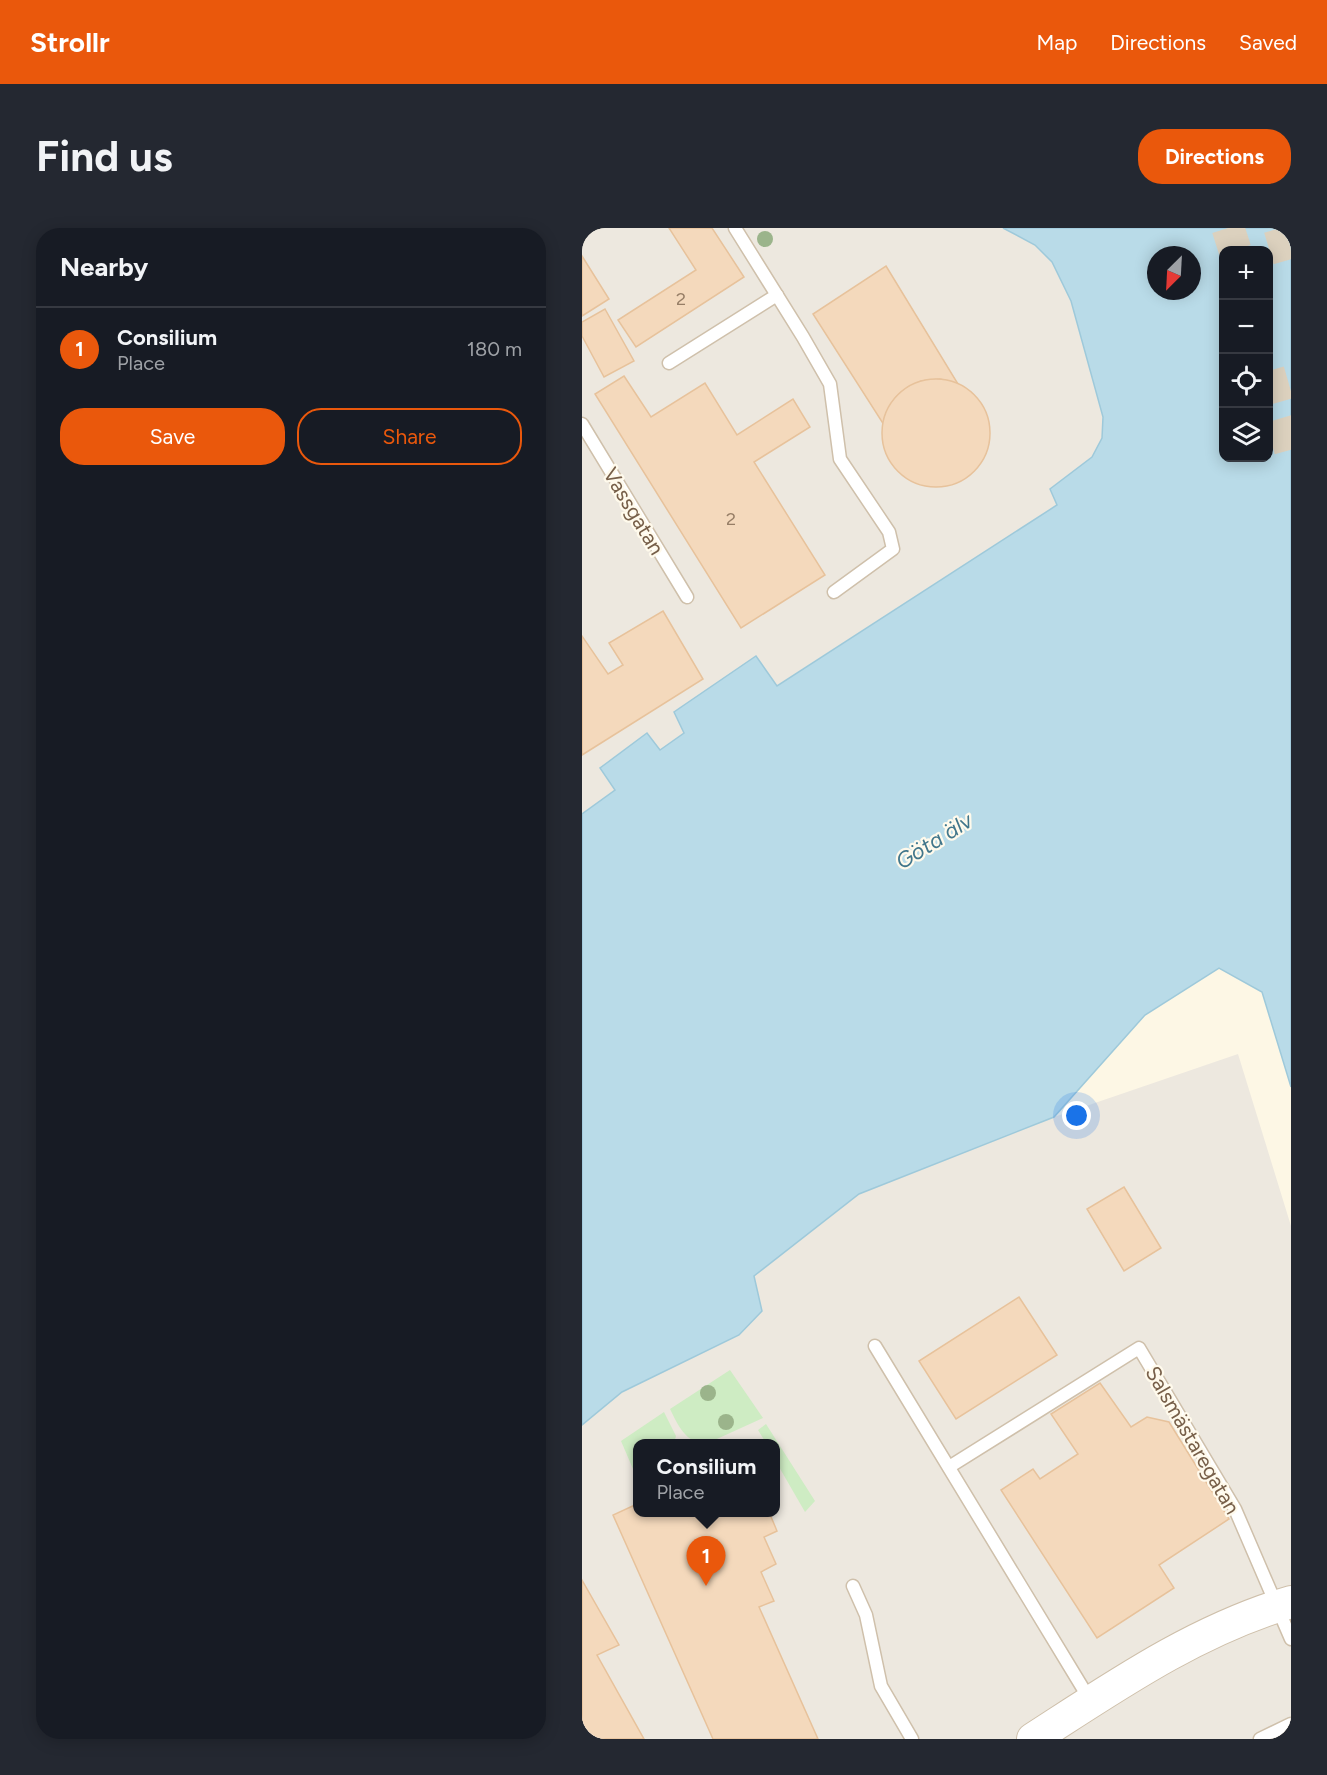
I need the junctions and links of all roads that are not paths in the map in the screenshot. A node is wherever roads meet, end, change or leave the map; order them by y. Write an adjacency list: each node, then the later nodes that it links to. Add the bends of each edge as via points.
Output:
1 (735, 228): 2 (lane)
2 (777, 295): 3 (lane); 5 (lane, via 830,384 840,459 889,532 893,549)
3 (669, 363)
4 (582, 424): 6 (lane, Vassgatan)
5 (834, 592)
6 (687, 597)
7 (875, 1346): 8 (lane)
8 (949, 1467): 10 (lane, Salsmästaregatan, via 1139,1348 1235,1509); 12 (lane)
9 (853, 1586): 15 (lane, via 866,1616 881,1686)
10 (1284, 1604): 11 (lane); 12 (street, via 1209,1633)
11 (1291, 1639)
12 (1091, 1701): 14 (street)
13 (1291, 1724): 16 (lane)
14 (1045, 1736)
15 (912, 1739)
16 (1260, 1739)

